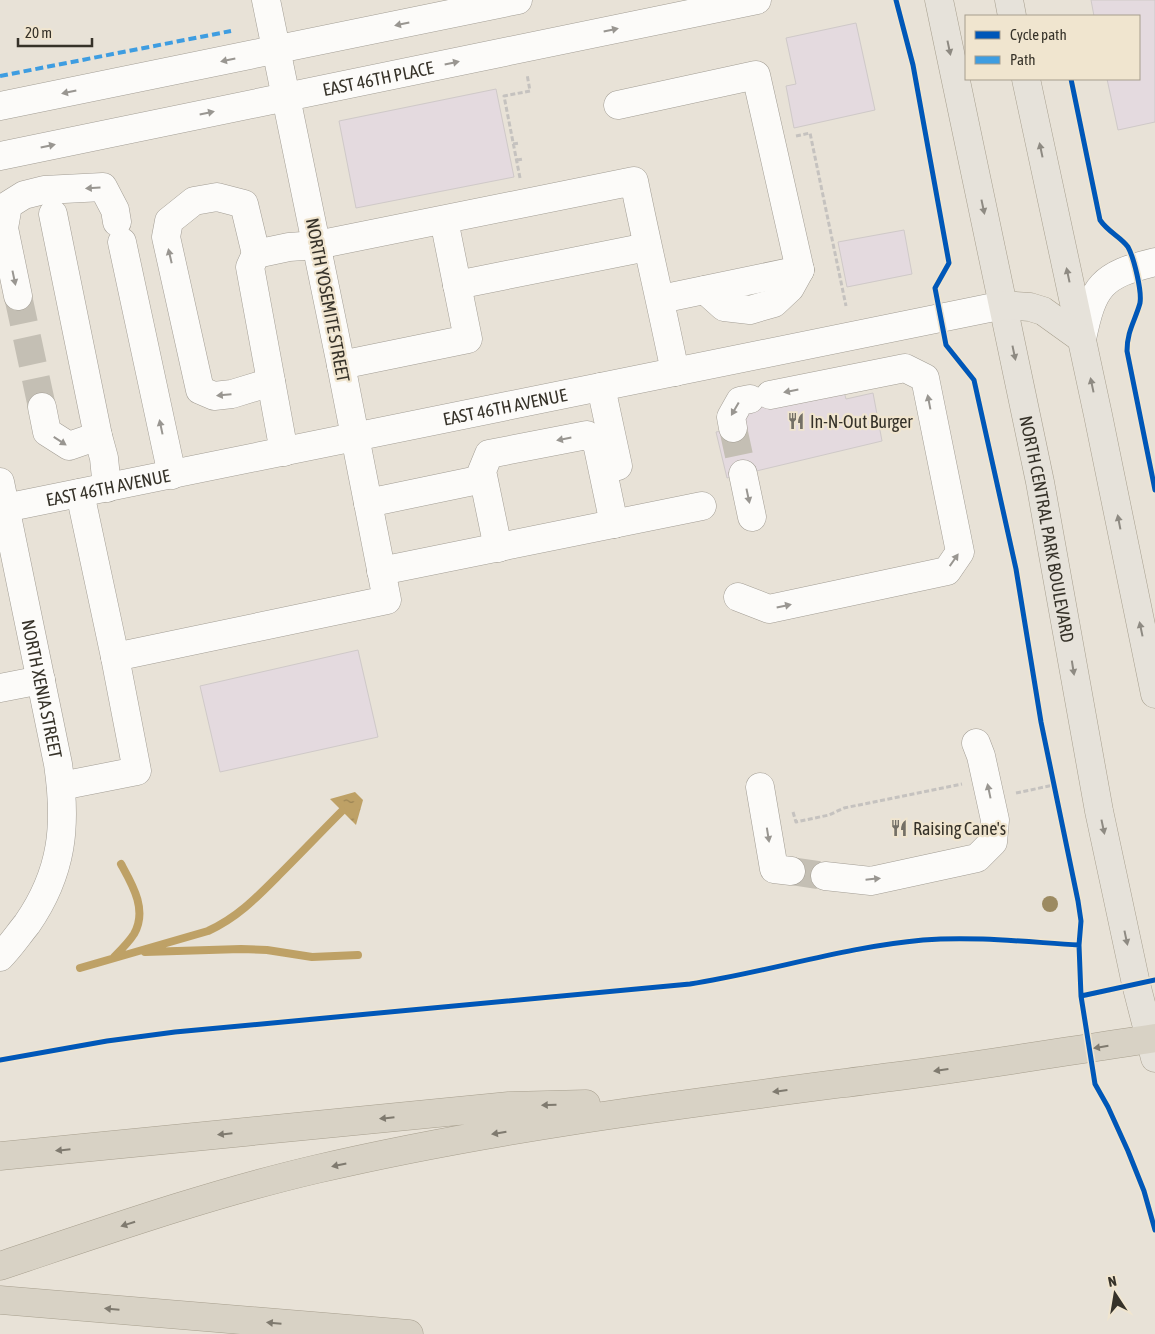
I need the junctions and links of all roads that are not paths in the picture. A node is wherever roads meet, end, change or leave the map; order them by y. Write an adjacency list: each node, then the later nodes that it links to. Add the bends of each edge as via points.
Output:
1 (266, 0): 7 (street, NORTH YOSEMITE STREET)
2 (518, 0): 7 (street, one-way to 7)
3 (757, 0): 9 (street, EAST 46TH PLACE, one-way to 3)
4 (939, 0): 22 (main road, NORTH CENTRAL PARK BOULEVARD, one-way to 22)
5 (1009, 0): 6 (main road)
6 (1012, 15)
7 (276, 50): 9 (street, NORTH YOSEMITE STREET); 11 (street, one-way to 11)
8 (1026, 80): 23 (main road, one-way to 8)
9 (286, 96): 12 (street, EAST 46TH PLACE, one-way to 9); 15 (street, NORTH YOSEMITE STREET)
10 (618, 105): 21 (street, via 756,74 800,270)
11 (0, 106)
12 (0, 156)
13 (52, 214): 30 (street)
14 (444, 220): 15 (street); 16 (street, via 634,181); 19 (street)
15 (317, 245): 17 (street); 24 (street, NORTH YOSEMITE STREET)
16 (647, 247): 19 (street); 21 (street)
17 (256, 254): 26 (street, via 250,267); 26 (street, one-way to 17, via 232,394 214,396 200,390 166,237 169,221 194,201 217,197 244,204)
18 (1155, 262): 23 (street, via 1120,272 1099,288 1087,313)
19 (457, 285): 24 (street, via 468,339)
20 (18, 296): 34 (street, one-way to 20, via 115,210 104,187 44,190 24,195 8,205 4,228)
21 (661, 300): 25 (street)
22 (1004, 306): 23 (main road, via 1043,311); 25 (street, EAST 46TH AVENUE); 57 (main road, NORTH CENTRAL PARK BOULEVARD, one-way to 57, via 1100,811 1136,984)
23 (1082, 340): 50 (main road, one-way to 23)
24 (341, 365): 31 (street, NORTH YOSEMITE STREET)
25 (675, 372): 27 (street, EAST 46TH AVENUE)
26 (271, 382): 32 (street)
27 (602, 387): 31 (street, EAST 46TH AVENUE); 43 (street)
28 (42, 407): 30 (street, one-way to 30, via 47,432 69,446)
29 (733, 428): 46 (street, one-way to 29, via 769,609 946,571 960,552 924,378 905,368 740,401 731,417)
30 (98, 436): 37 (street)
31 (355, 438): 32 (street, EAST 46TH AVENUE); 39 (street, NORTH YOSEMITE STREET)
32 (284, 452): 34 (street, EAST 46TH AVENUE)
33 (743, 474): 42 (street, one-way to 42)
34 (172, 475): 37 (street, EAST 46TH AVENUE)
35 (483, 479): 39 (street); 43 (street, one-way to 35, via 597,443 587,434 489,454 482,471); 44 (street)
36 (0, 482): 41 (street, NORTH XENIA STREET)
37 (107, 488): 38 (street, EAST 46TH AVENUE)
38 (80, 493): 41 (street, EAST 46TH AVENUE); 47 (street)
39 (368, 503): 45 (street, NORTH YOSEMITE STREET)
40 (702, 506): 43 (street)
41 (5, 508): 48 (street, NORTH XENIA STREET)
42 (752, 517)
43 (622, 522): 44 (street)
44 (498, 548): 45 (street)
45 (381, 571): 47 (street, NORTH YOSEMITE STREET, via 387,600)
46 (738, 597)
47 (114, 657): 52 (street, via 137,771)
48 (40, 680): 49 (street); 52 (street, NORTH XENIA STREET)
49 (0, 688)
50 (1155, 694)
51 (976, 742): 55 (street, one-way to 51, via 871,880 977,858 993,842 995,820)
52 (61, 786): 56 (street, NORTH XENIA STREET, via 60,852 52,876 32,916)
53 (760, 787): 54 (street, one-way to 54, via 774,869)
54 (791, 872)
55 (825, 876)
56 (0, 957)
57 (1153, 1045): 58 (highway, one-way to 58)
58 (702, 1101): 59 (highway, one-way to 59, via 509,1106); 60 (highway, one-way to 60, via 486,1135 318,1169 246,1187)
59 (0, 1156)
60 (0, 1266)
61 (0, 1300): 62 (highway, one-way to 61)
62 (409, 1334)

